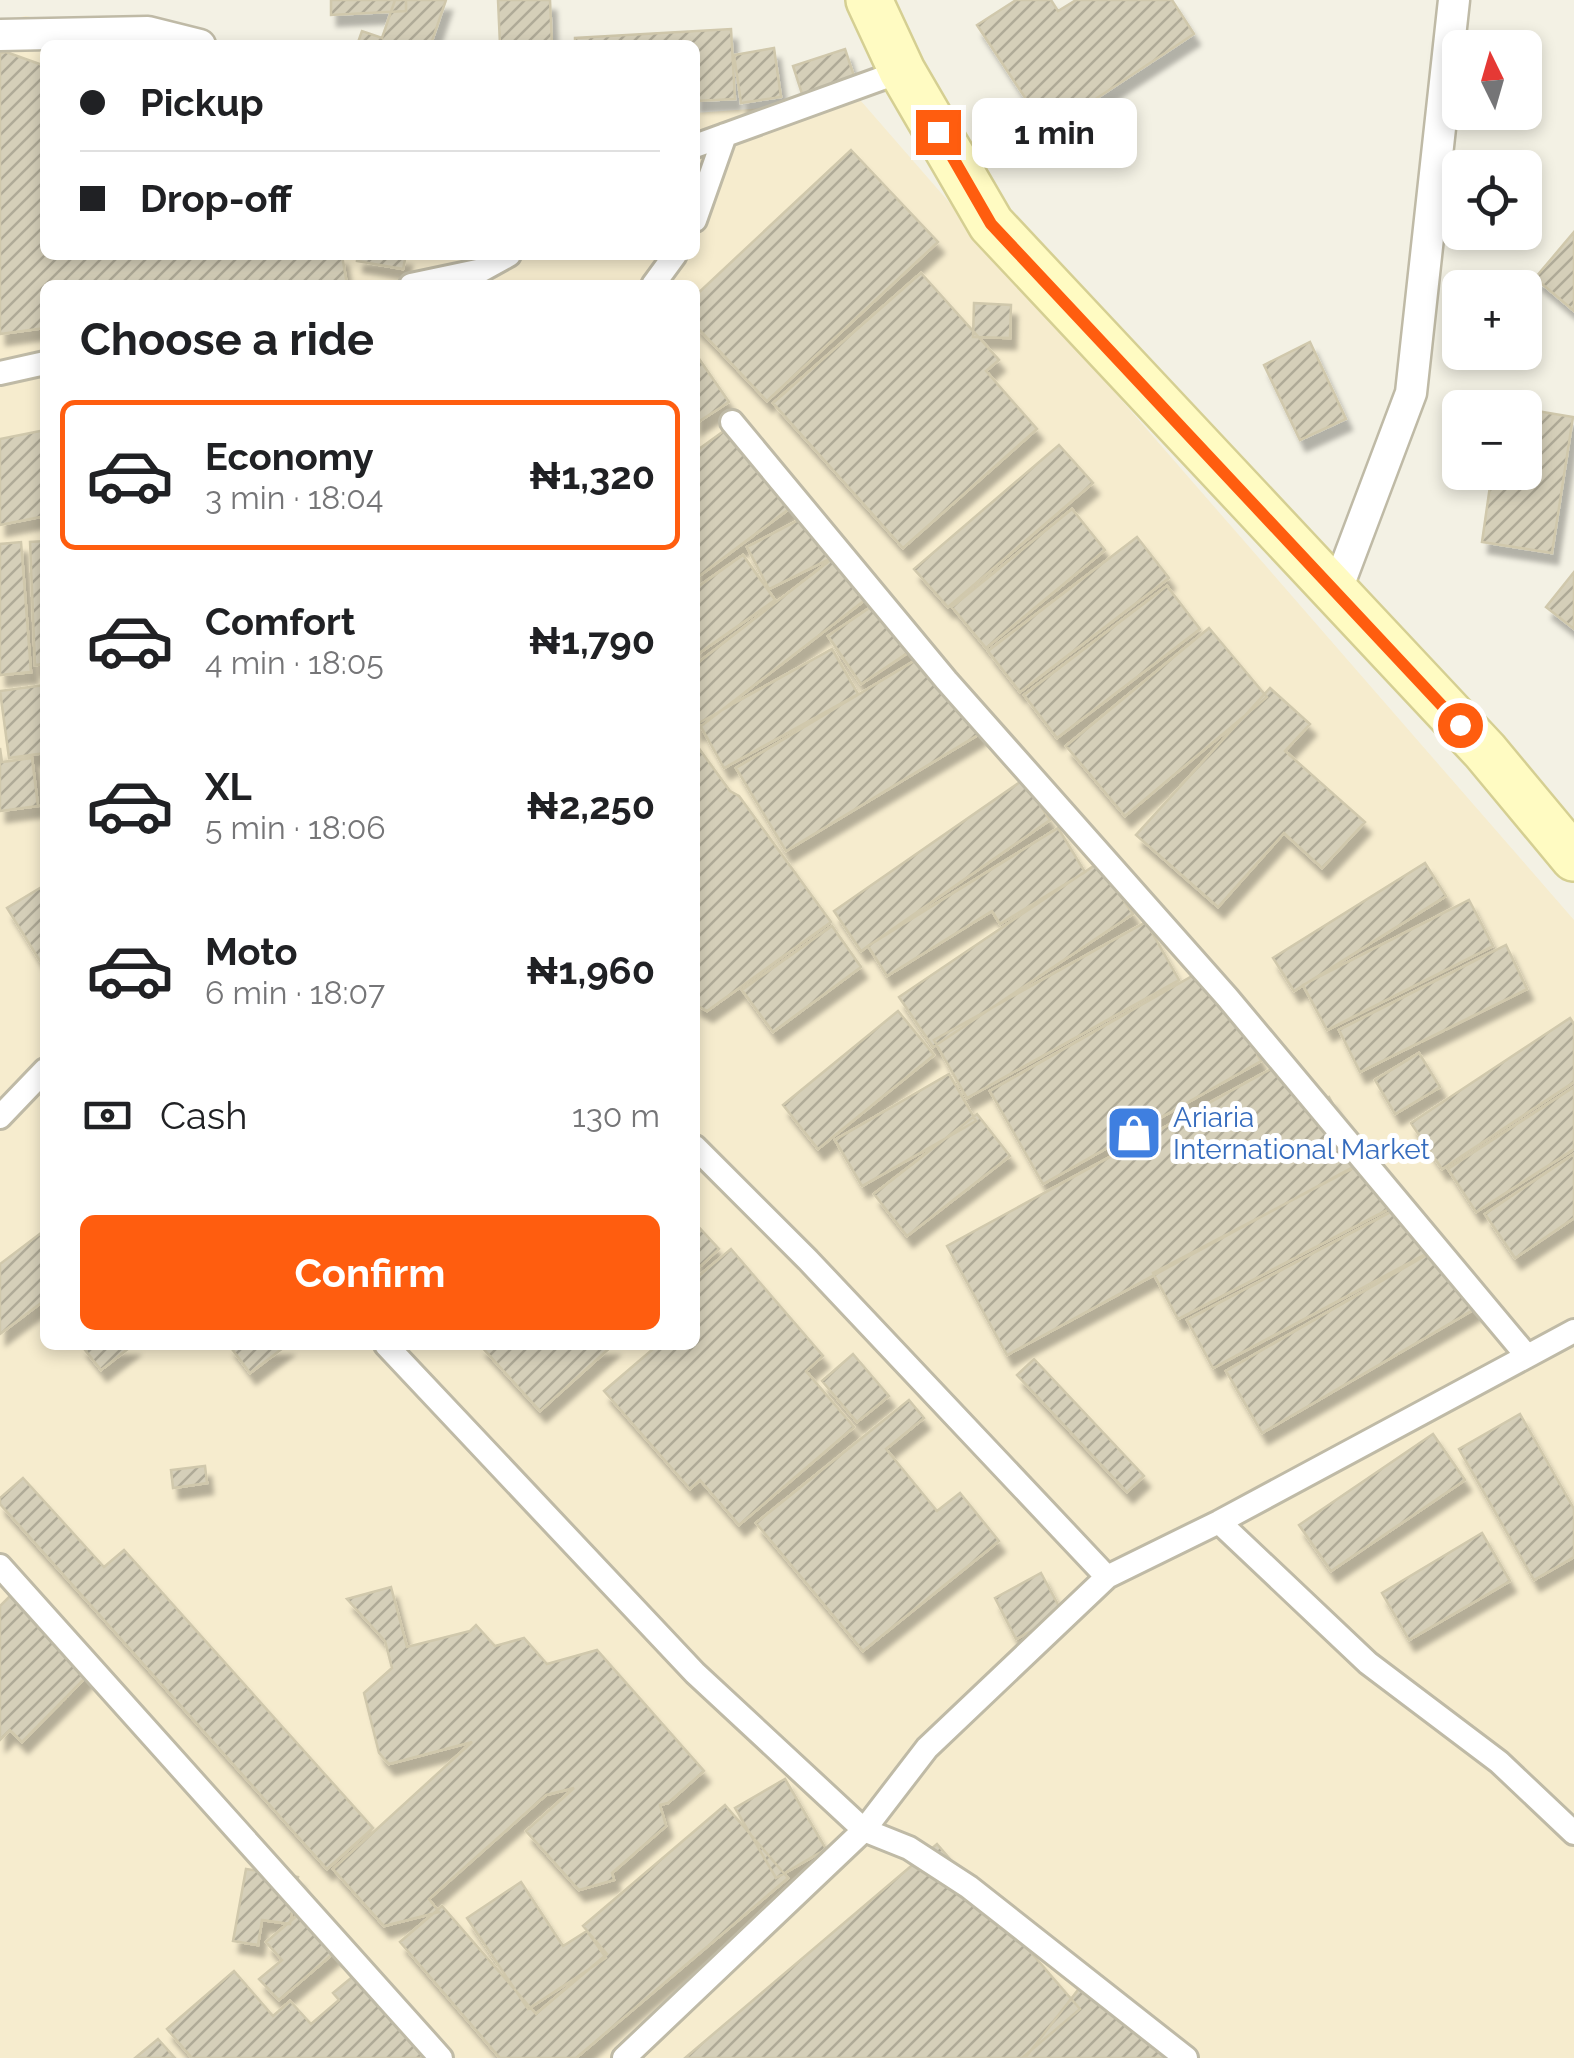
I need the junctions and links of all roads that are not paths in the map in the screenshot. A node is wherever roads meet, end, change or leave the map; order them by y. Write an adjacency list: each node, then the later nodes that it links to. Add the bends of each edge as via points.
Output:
1 (868, 0): 5 (main road)
2 (1454, 0): 14 (street, via 1411,393)
3 (0, 35): 4 (street, via 148,32)
4 (180, 40)
5 (902, 71): 6 (street); 14 (main road, via 991,224)
6 (725, 135): 7 (street); 8 (street)
7 (700, 144)
8 (700, 206)
9 (500, 260): 10 (street)
10 (435, 280)
11 (40, 364): 12 (street)
12 (0, 373)
13 (732, 422): 21 (street)
14 (1336, 592): 15 (main road)
15 (1569, 841)
16 (40, 1075): 17 (street)
17 (0, 1117)
18 (700, 1151): 24 (street)
19 (1574, 1331): 21 (street)
20 (391, 1350): 25 (street, via 695,1674)
21 (1527, 1356): 22 (street)
22 (1220, 1522): 24 (street); 26 (street, via 1368,1663 1499,1762)
23 (0, 1566): 27 (street)
24 (1106, 1577): 25 (street, via 927,1748)
25 (864, 1830): 28 (street); 29 (street, via 909,1848 969,1887)
26 (1574, 1833)
27 (441, 2058)
28 (624, 2058)
29 (1186, 2058)

